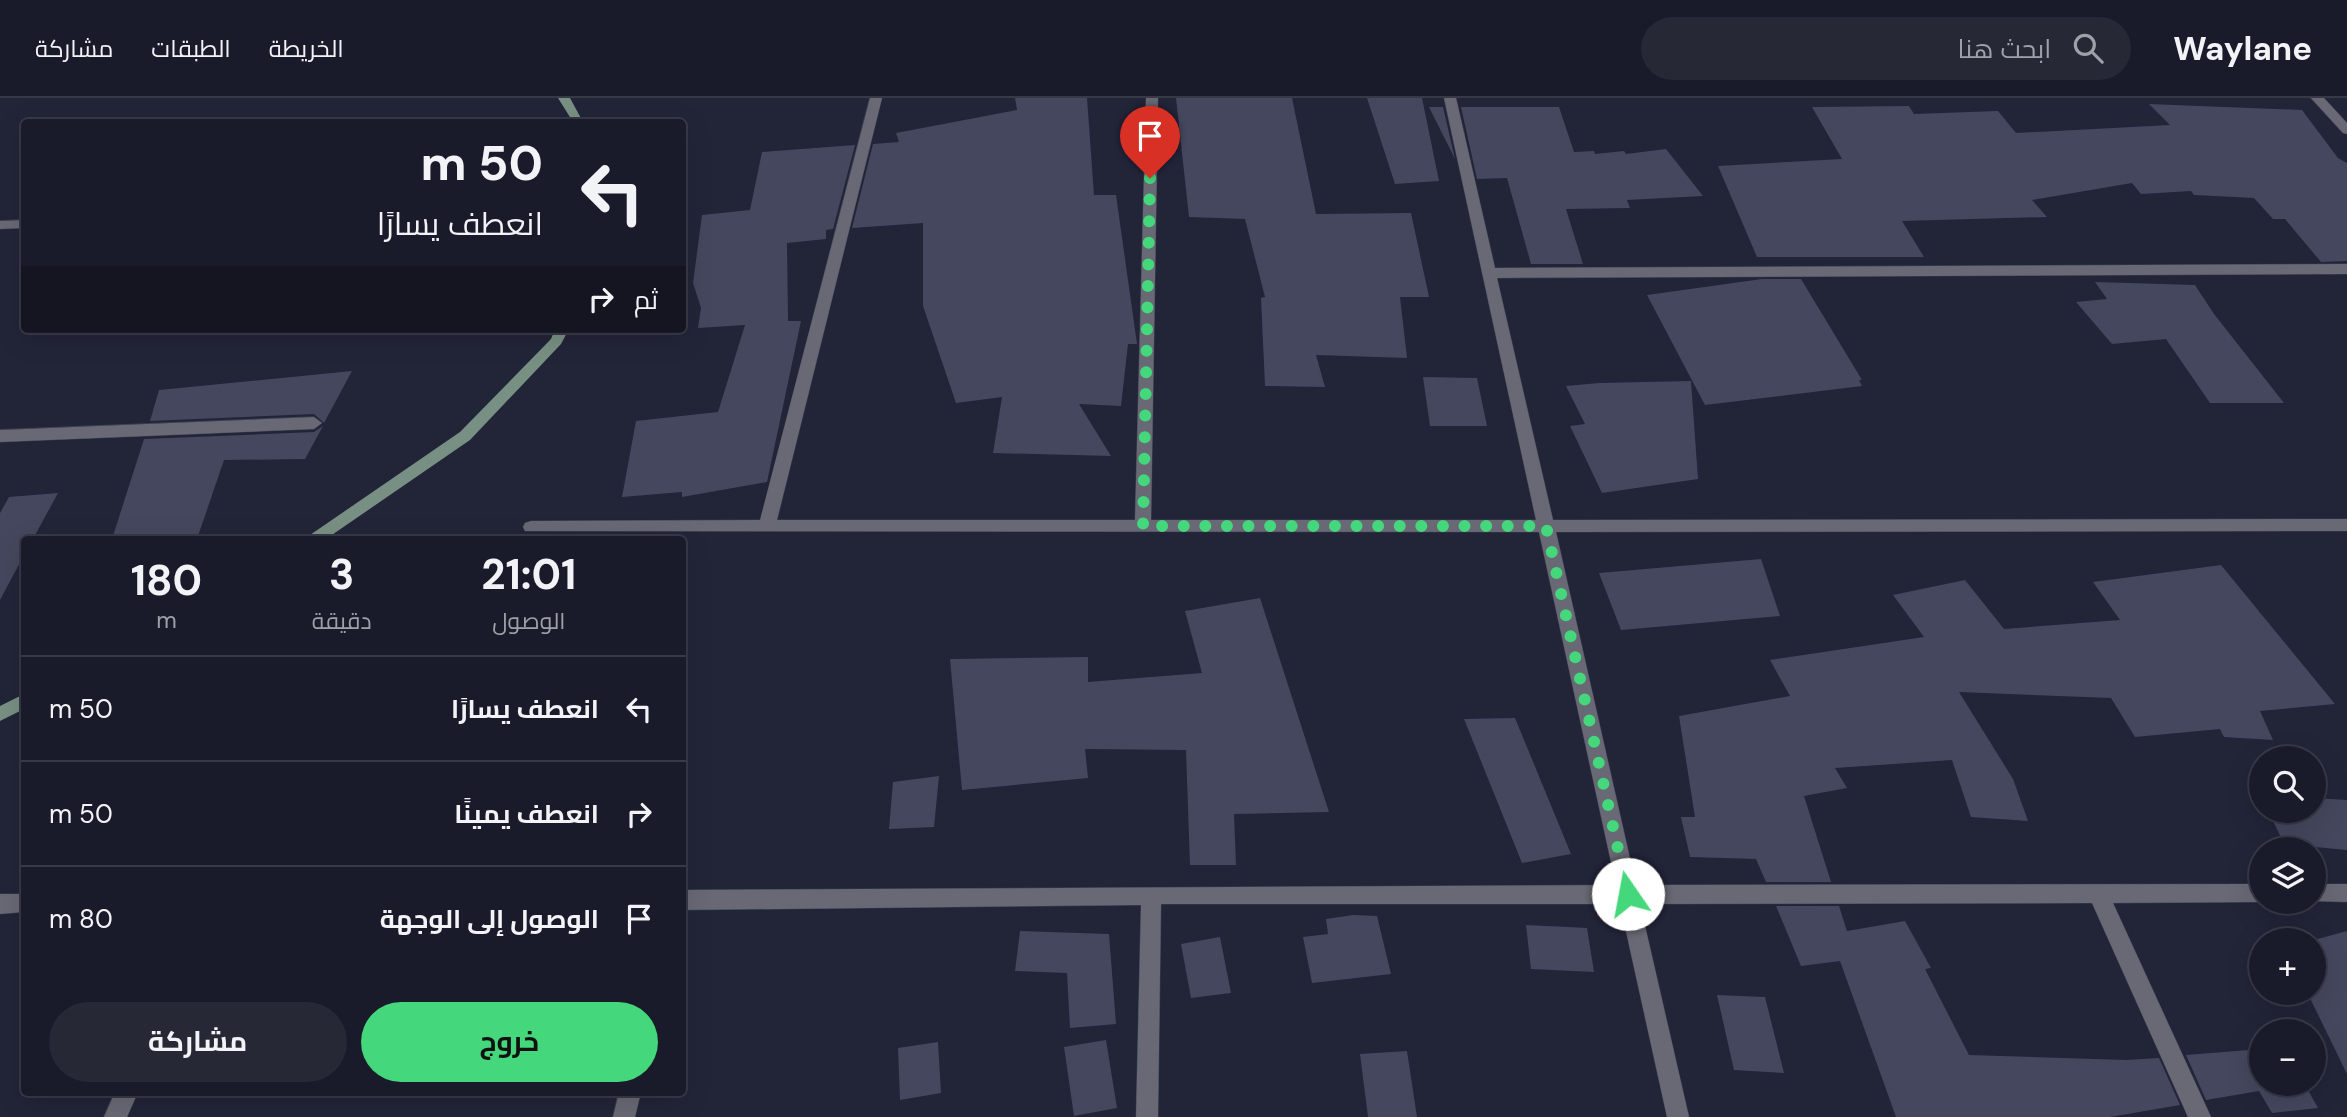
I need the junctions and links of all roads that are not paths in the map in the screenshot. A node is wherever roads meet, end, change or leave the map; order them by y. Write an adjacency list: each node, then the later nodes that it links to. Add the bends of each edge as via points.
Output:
1 (876, 98): 16 (street)
2 (1152, 98): 13 (street)
3 (1450, 98): 9 (street)
4 (2317, 98): 5 (street)
5 (2347, 130)
6 (21, 224): 7 (street)
7 (0, 225)
8 (2347, 269): 9 (street)
9 (1489, 273): 14 (street)
10 (314, 423): 11 (street)
11 (0, 436)
12 (2347, 525): 14 (street)
13 (1143, 526): 14 (street); 16 (street)
14 (1546, 526): 20 (street)
15 (531, 527): 16 (street)
16 (767, 527)
17 (2249, 893): 21 (street)
18 (2326, 893): 19 (street)
19 (2347, 893)
20 (1628, 894): 21 (street); 22 (street); 31 (street)
21 (2098, 894): 32 (street)
22 (1151, 895): 23 (street); 30 (street)
23 (686, 900)
24 (21, 903): 25 (street)
25 (0, 904)
26 (125, 1096): 28 (street)
27 (629, 1096): 29 (street)
28 (115, 1117)
29 (624, 1117)
30 (1147, 1117)
31 (1678, 1117)
32 (2200, 1117)

